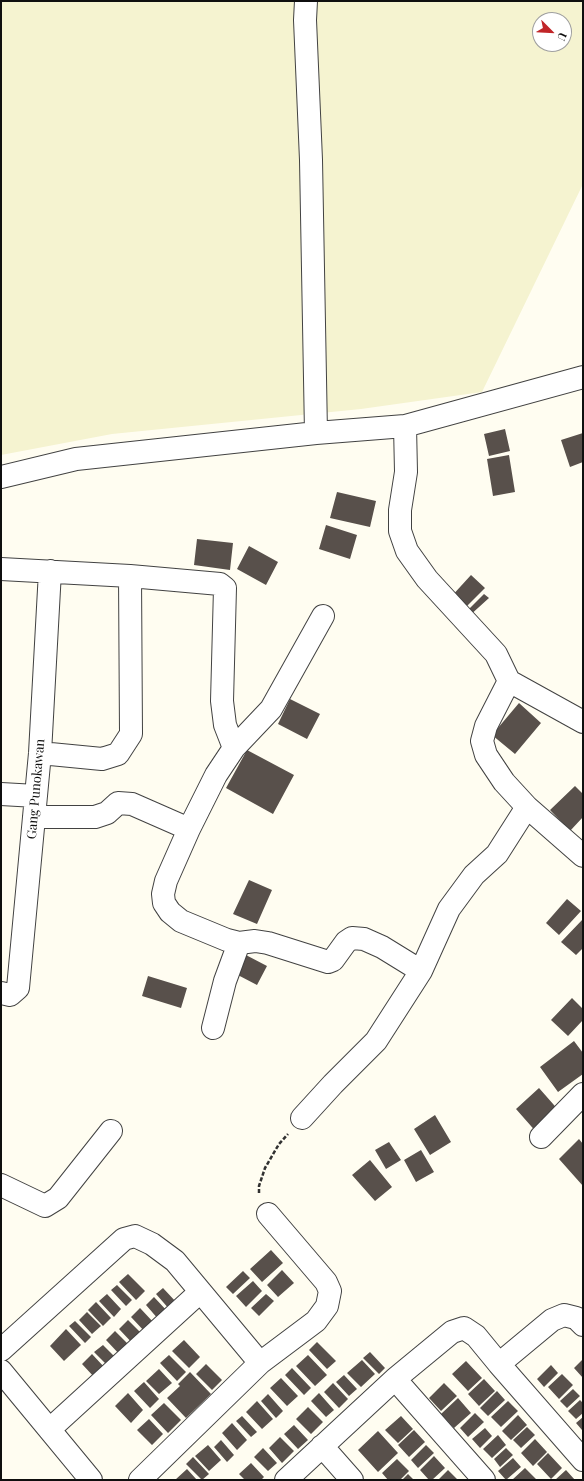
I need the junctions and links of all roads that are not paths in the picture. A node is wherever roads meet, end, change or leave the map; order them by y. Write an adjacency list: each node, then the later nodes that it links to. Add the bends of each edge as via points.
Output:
1 (306, 1): 4 (street, via 304,20 311,160)
2 (583, 377): 3 (street)
3 (405, 426): 4 (street); 10 (street, via 406,472 400,510 400,531 407,551 428,579 496,654)
4 (316, 434): 5 (street, via 76,459)
5 (1, 477)
6 (1, 568): 7 (street)
7 (50, 571): 8 (street); 13 (street, Gang Punokawan)
8 (130, 576): 12 (street, via 220,584 225,588 222,701 226,725); 13 (street, via 131,734 118,754 102,759)
9 (323, 616): 12 (street, via 271,709)
10 (509, 681): 11 (street); 16 (street, via 486,726 482,741 494,769)
11 (583, 722)
12 (234, 748): 18 (street, via 216,775)
13 (40, 753): 15 (street, Gang Punokawan)
14 (1, 794): 15 (street)
15 (36, 796): 17 (street, Gang Punokawan)
16 (527, 807): 19 (street); 21 (street, via 497,854 474,875 449,909)
17 (34, 817): 18 (street, via 95,817 107,813 118,803 132,804); 22 (street, Gang Punokawan, via 18,988 10,995)
18 (189, 829): 20 (street, via 166,881 164,903 170,912 181,920)
19 (583, 856)
20 (239, 943): 21 (street, via 268,943 328,962 334,960 346,942 352,938 364,939); 23 (street, via 225,981)
21 (421, 971): 25 (street, via 376,1041)
22 (1, 993)
23 (213, 1028)
24 (583, 1094): 27 (street)
25 (302, 1118)
26 (111, 1131): 28 (street, via 58,1198 44,1206)
27 (540, 1137)
28 (1, 1185)
29 (268, 1214): 33 (street, via 326,1282 330,1291 327,1306 316,1321)
30 (200, 1292): 32 (street, via 175,1261 152,1244 135,1236 124,1239); 33 (street); 37 (street)
31 (583, 1325): 34 (street, via 576,1318 564,1315 552,1320)
32 (1, 1350)
33 (260, 1363): 41 (street)
34 (500, 1364): 36 (street, via 476,1336 464,1328 452,1332); 39 (street)
35 (1, 1370): 37 (street)
36 (395, 1379): 38 (street); 44 (street)
37 (50, 1429): 40 (street)
38 (322, 1446): 42 (street); 43 (street)
39 (583, 1460)
40 (91, 1480)
41 (140, 1480)
42 (286, 1480)
43 (352, 1480)
44 (484, 1480)

